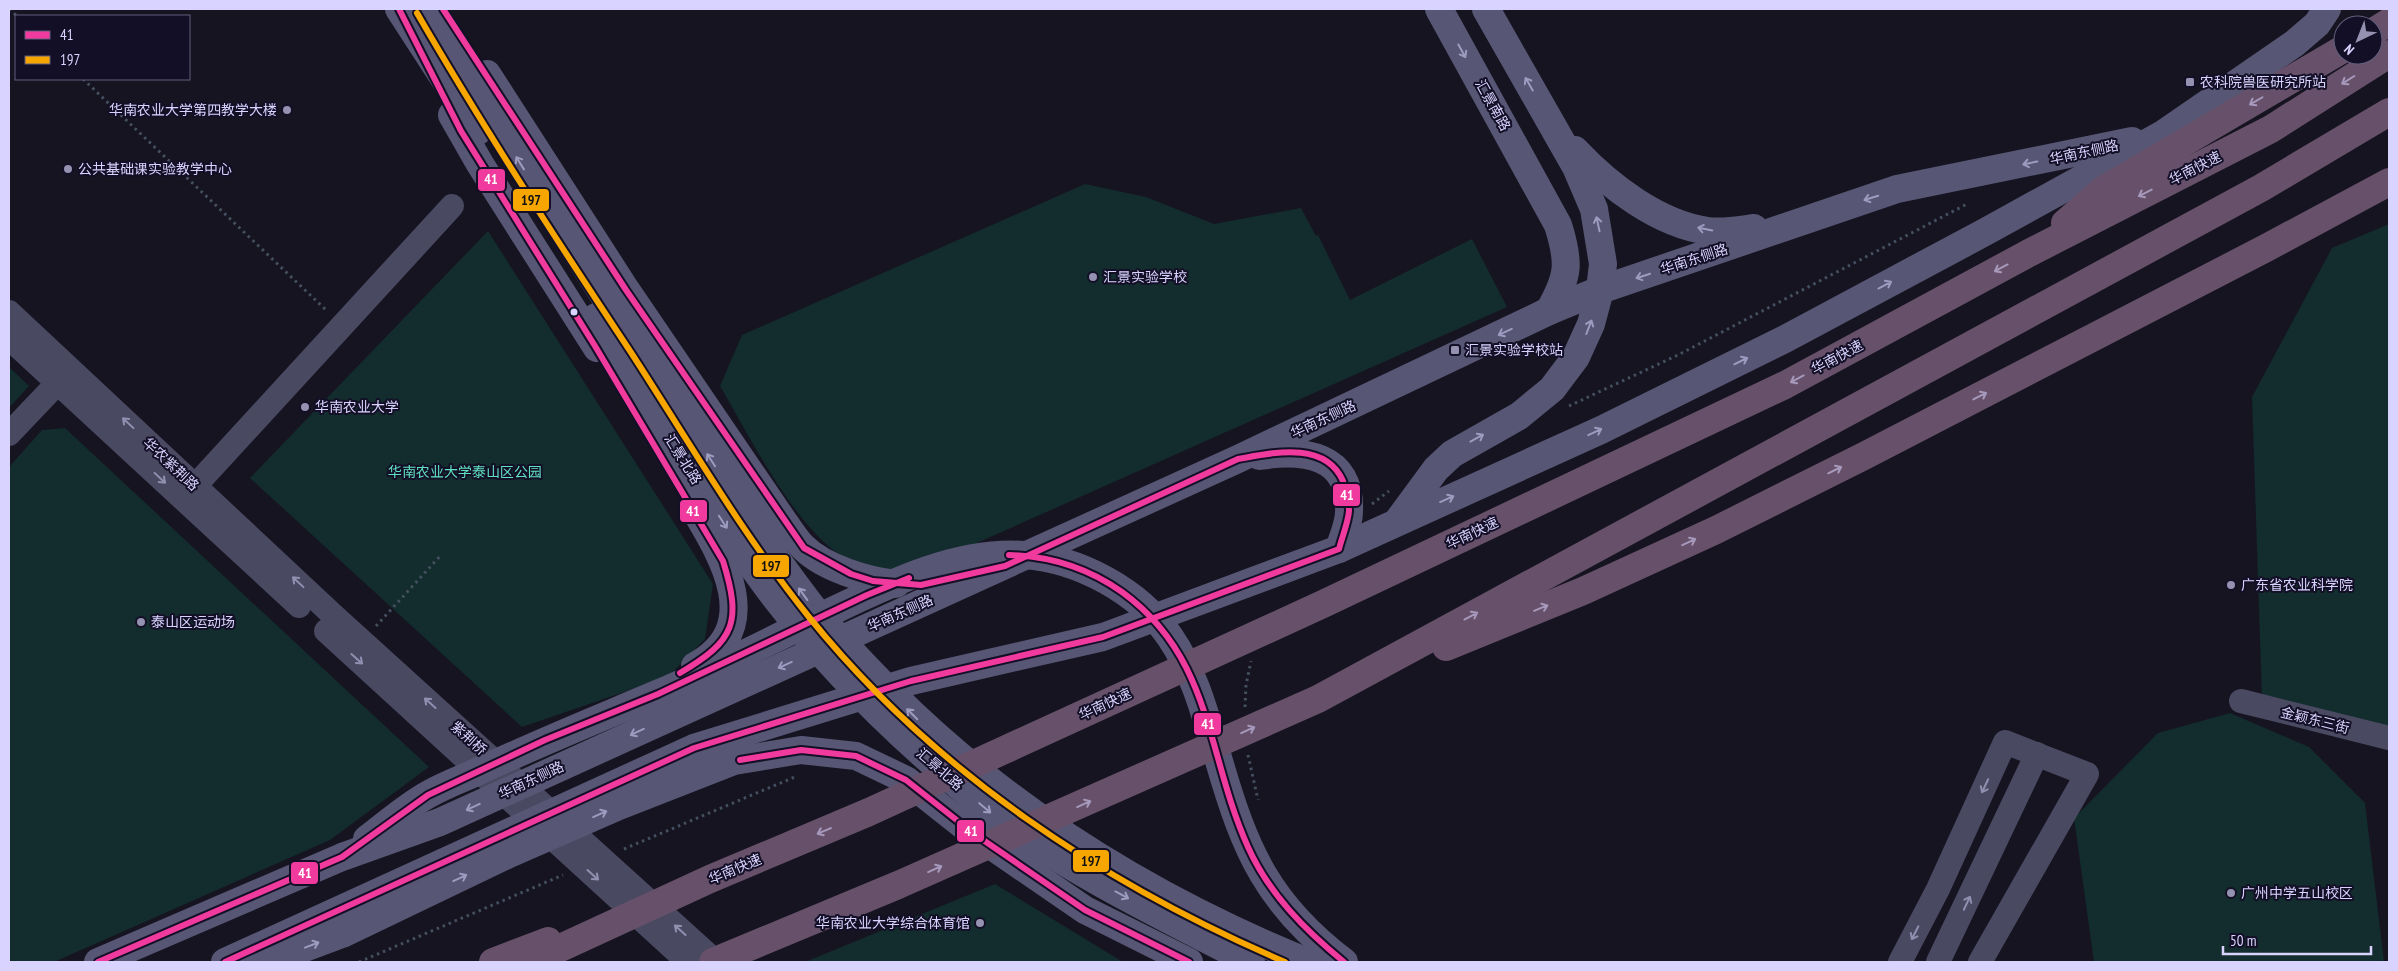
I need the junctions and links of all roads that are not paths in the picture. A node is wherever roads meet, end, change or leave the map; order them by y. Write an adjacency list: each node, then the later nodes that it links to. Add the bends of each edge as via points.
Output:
1 (442, 9): 26 (street, via 626,290 804,548 851,574 893,584 921,585)
2 (1438, 9): 17 (street, 汇景南路, one-way to 17, via 1547,202 1565,247 1567,268 1560,292)
3 (1486, 9): 9 (street, one-way to 3)
4 (2326, 9): 10 (street, 华南东侧路, via 2317,24 2295,43)
5 (411, 14): 15 (street, 汇景北路); 30 (street, via 460,131 708,532 734,593 733,624 724,640 703,661)
6 (2389, 54): 14 (highway, 华南快速, one-way to 14, via 2271,129)
7 (2333, 56): 14 (highway, one-way to 14, via 2103,190)
8 (2389, 112): 28 (highway, one-way to 8, via 2261,188)
9 (1554, 126): 13 (street, one-way to 9, via 1733,231 1707,231 1679,222 1624,195 1602,177); 16 (street, one-way to 9, via 1603,264 1594,209)
10 (2163, 134): 13 (street, 华南东侧路, one-way to 13, via 1897,190); 24 (street, 华南东侧路, one-way to 10, via 1601,430 1785,339)
11 (2389, 182): 28 (highway, one-way to 11, via 1583,591 1716,530)
12 (452, 206): 23 (street)
13 (1805, 220): 16 (street, 华南东侧路, one-way to 16)
14 (2029, 253): 34 (highway, 华南快速, one-way to 34, via 1768,393 1305,612 869,812)
15 (575, 268): 45 (street, 汇景北路, one-way to 45, via 723,522 767,587 871,707 1003,822 1074,869); 46 (street, 汇景北路, one-way to 15, via 1177,904 1093,854 1026,810 922,723 863,664 810,604)
16 (1600, 290): 17 (street, 华南东侧路); 24 (street, one-way to 16, via 1436,469 1452,454 1519,416 1552,389 1576,357 1591,324)
17 (1549, 311): 22 (street, 华南东侧路, one-way to 22)
18 (9, 312): 20 (street, 华农紫荆路)
19 (9, 338): 20 (street, 华农紫荆路)
20 (64, 376): 21 (street); 23 (street, 华农紫荆路)
21 (9, 434)
22 (1238, 459): 25 (street, via 1295,452 1327,461 1340,474 1347,492 1349,512); 26 (street, 华南东侧路)
23 (189, 493): 27 (street, 华农紫荆路)
24 (1396, 523): 25 (street, 华南东侧路)
25 (1340, 549): 37 (street, 华南东侧路, via 1103,637 911,681 694,748)
26 (1005, 566): 33 (street, 华南东侧路, one-way to 33, via 440,822)
27 (327, 621): 41 (street, 紫荆桥, one-way to 41); 42 (street, 紫荆桥, one-way to 27, via 362,641)
28 (1318, 699): 35 (highway, one-way to 28)
29 (2242, 701): 31 (street, 金颖东三街)
30 (602, 716): 33 (street, via 428,795); 47 (street, via 658,694 867,595 936,567 995,556 1023,555 1072,565 1095,575 1134,600 1169,635 1202,700 1248,848 1266,881 1294,917)
31 (2389, 738)
32 (2037, 754): 48 (street, one-way to 48, via 2005,742 1938,889); 49 (street, one-way to 32); 50 (street, via 2087,774)
33 (342, 857): 36 (street, 华南东侧路)
34 (710, 879): 39 (highway); 40 (highway, 华南快速)
35 (898, 885): 42 (highway); 43 (highway)
36 (98, 962)
37 (225, 962)
38 (267, 962): 44 (street, one-way to 44, via 342,934 507,855 619,806 734,761 801,750 856,756 906,780 972,833 1085,910)
39 (493, 962)
40 (530, 962)
41 (688, 962)
42 (714, 962)
43 (739, 962)
44 (1189, 962)
45 (1250, 962)
46 (1307, 962)
47 (1344, 962)
48 (1900, 962)
49 (1938, 962)
50 (1980, 962)

